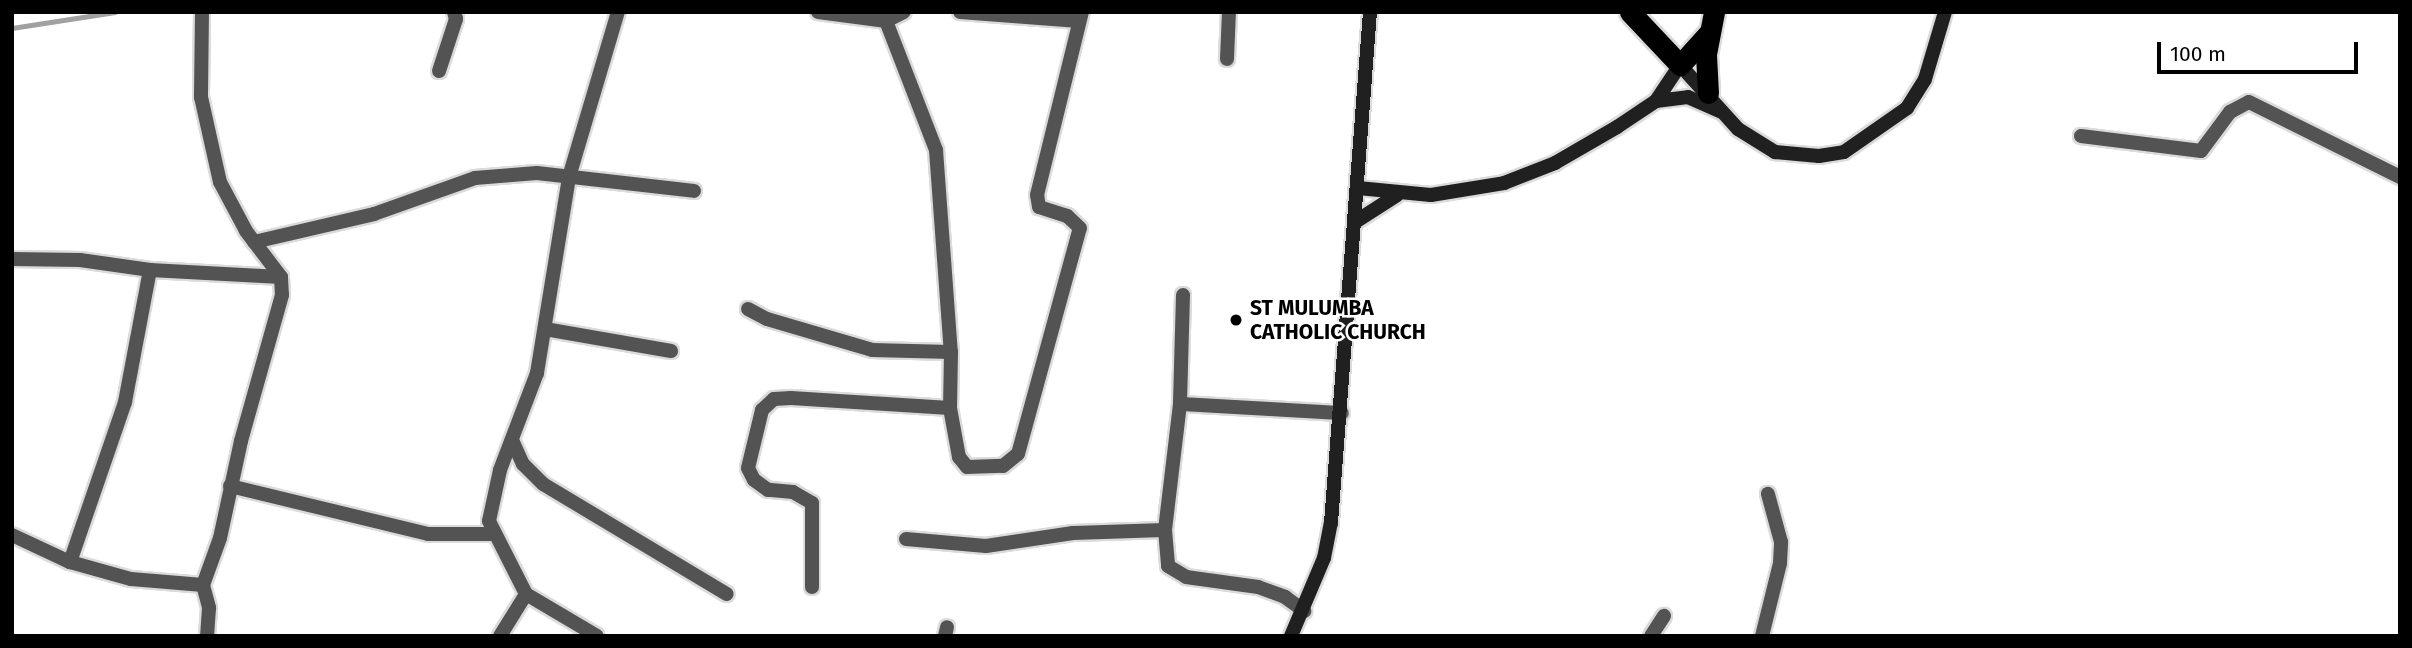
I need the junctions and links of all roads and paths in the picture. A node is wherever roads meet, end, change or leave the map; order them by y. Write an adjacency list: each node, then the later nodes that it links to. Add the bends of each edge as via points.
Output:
1 (202, 12): 27 (street, via 201,97 217,170)
2 (454, 12): 16 (street, via 456,19)
3 (618, 12): 21 (street)
4 (818, 12): 12 (street)
5 (904, 12): 12 (street)
6 (960, 12): 11 (street)
7 (1229, 12): 14 (street)
8 (1370, 12): 23 (street)
9 (1630, 12): 15 (highway)
10 (1945, 12): 19 (street, via 1925,79 1907,107 1844,152 1819,156 1775,152 1738,129)
11 (1081, 16): 37 (street, via 1037,195 1039,207 1067,216 1080,228 1018,454 1003,466 967,467 959,457)
12 (886, 22): 35 (street, via 936,150)
13 (1712, 22): 15 (highway); 17 (highway)
14 (1227, 59)
15 (1680, 65): 17 (street); 18 (street)
16 (439, 71)
17 (1708, 93): 19 (street)
18 (1656, 101): 19 (street, via 1688,97); 25 (street, via 1555,163 1504,183 1431,195)
19 (1725, 114)
20 (2081, 136): 22 (street, via 2201,151 2230,112 2249,102)
21 (569, 177): 24 (street); 27 (street, via 537,173 475,178 374,214); 33 (street)
22 (2400, 177)
23 (1358, 188): 25 (street); 26 (street)
24 (694, 191)
25 (1397, 195): 26 (street)
26 (1355, 222): 38 (street)
27 (254, 242): 30 (street)
28 (12, 259): 29 (street, via 80,260)
29 (149, 270): 30 (street); 46 (street, via 142,331 125,402)
30 (281, 277): 40 (street, via 282,295)
31 (1184, 295): 36 (street)
32 (748, 309): 35 (street, via 767,319 872,350)
33 (545, 329): 34 (street); 39 (street, via 537,373)
34 (671, 351)
35 (951, 352): 37 (street)
36 (1180, 404): 38 (street); 42 (street)
37 (950, 408): 48 (street, via 792,398 774,399 762,410 748,468 754,480 768,490 793,492 812,503)
38 (1342, 413): 51 (street, via 1331,523 1324,558)
39 (513, 442): 43 (street, via 500,470 489,521); 50 (street, via 523,464 543,484)
40 (230, 486): 43 (street, via 428,534); 47 (street, via 220,538)
41 (1768, 494): 58 (street, via 1781,541)
42 (1165, 530): 45 (street, via 1073,533 986,546); 51 (street, via 1168,566 1185,577 1258,587 1285,597)
43 (493, 534): 49 (street)
44 (12, 535): 46 (street)
45 (906, 539)
46 (70, 562): 47 (street, via 131,579)
47 (203, 584): 53 (street, via 209,608)
48 (812, 587)
49 (526, 594): 54 (street); 55 (street)
50 (727, 594)
51 (1304, 611): 56 (street)
52 (1664, 616): 57 (street)
53 (207, 636)
54 (500, 636)
55 (597, 636)
56 (1291, 636)
57 (1651, 636)
58 (1762, 636)

